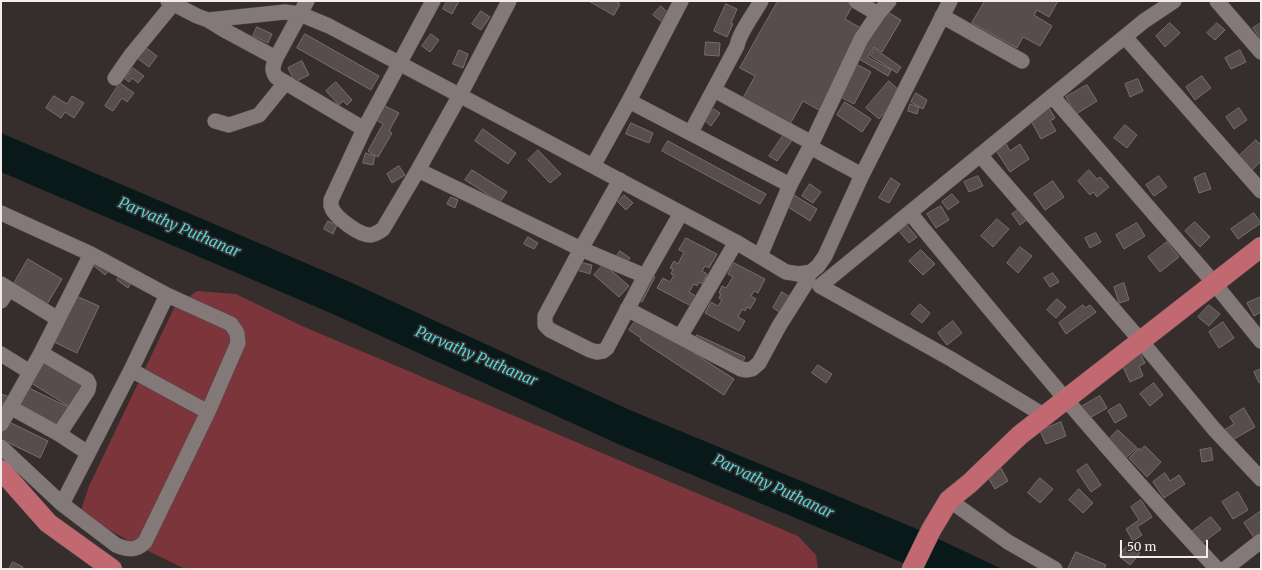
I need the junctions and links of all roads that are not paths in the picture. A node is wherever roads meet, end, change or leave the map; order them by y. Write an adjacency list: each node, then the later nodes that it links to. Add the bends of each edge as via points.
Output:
1 (433, 1): 19 (street)
2 (509, 1): 23 (street)
3 (681, 1): 25 (street)
4 (761, 1): 22 (street, via 738,39 738,46)
5 (856, 1): 12 (street)
6 (889, 1): 12 (street)
7 (950, 1): 13 (street)
8 (1174, 1): 15 (street)
9 (1217, 1): 16 (street)
10 (170, 2): 14 (street); 20 (street)
11 (304, 7): 14 (street, via 285,12); 17 (street); 19 (street, via 330,26)
12 (878, 14): 29 (street, via 861,39)
13 (942, 16): 18 (street); 33 (street)
14 (208, 20): 17 (street)
15 (1125, 37): 24 (street); 36 (street)
16 (1261, 52)
17 (276, 58): 21 (street, via 273,73)
18 (1022, 62)
19 (400, 64): 23 (street); 27 (street)
20 (115, 78)
21 (285, 83): 26 (street, via 259,115 229,125); 27 (street)
22 (714, 90): 28 (street); 29 (street)
23 (460, 95): 31 (street); 32 (street)
24 (1052, 96): 30 (street); 47 (street)
25 (629, 101): 28 (street); 31 (street)
26 (215, 121)
27 (364, 129): 32 (street, via 331,200 333,210 341,220 362,233 372,235 383,229)
28 (691, 132): 35 (street)
29 (811, 145): 33 (street); 35 (street)
30 (980, 155): 39 (street); 53 (street)
31 (593, 166): 34 (street)
32 (418, 170): 42 (street)
33 (862, 175): 46 (street, via 825,256 818,266)
34 (620, 180): 38 (street); 42 (street)
35 (790, 185): 44 (street)
36 (1261, 191)
37 (1, 213): 43 (street)
38 (681, 213): 40 (street); 45 (street)
39 (910, 213): 59 (street); 62 (street, via 820,286 951,359)
40 (736, 242): 44 (street); 52 (street)
41 (1261, 247): 47 (main road)
42 (581, 248): 45 (street); 50 (street, via 545,316 544,324 550,330 590,350 603,351)
43 (91, 254): 49 (street); 51 (street)
44 (760, 256): 46 (street, via 786,272)
45 (645, 276): 50 (street)
46 (804, 277): 52 (street, via 759,363 752,369 741,369)
47 (1214, 284): 53 (main road); 54 (street)
48 (4, 292): 51 (street)
49 (167, 295): 57 (street); 61 (street, via 231,324 238,333 238,343)
50 (627, 310): 52 (street)
51 (58, 319): 55 (street)
52 (680, 337)
53 (1141, 341): 59 (main road); 68 (street, via 1214,429)
54 (1261, 341)
55 (41, 353): 58 (street); 64 (street, via 87,380 89,384 88,390)
56 (1, 354): 58 (street)
57 (131, 370): 61 (street); 66 (street)
58 (30, 372): 60 (street)
59 (1065, 400): 62 (main road); 75 (street, via 1165,514)
60 (10, 407): 63 (street); 64 (street)
61 (208, 412): 70 (street, via 145,542 140,547 126,549 116,545)
62 (1045, 416): 69 (main road, via 1020,435)
63 (1, 424)
64 (59, 434): 66 (street)
65 (1, 447): 70 (street)
66 (88, 452): 70 (street)
67 (1, 470): 72 (main road, via 48,523)
68 (1261, 479)
69 (949, 500): 73 (main road); 74 (street, via 1008,542)
70 (62, 504)
71 (1261, 541): 76 (street)
72 (112, 569)
73 (912, 569)
74 (1055, 569)
75 (1218, 569)
76 (1225, 569)

